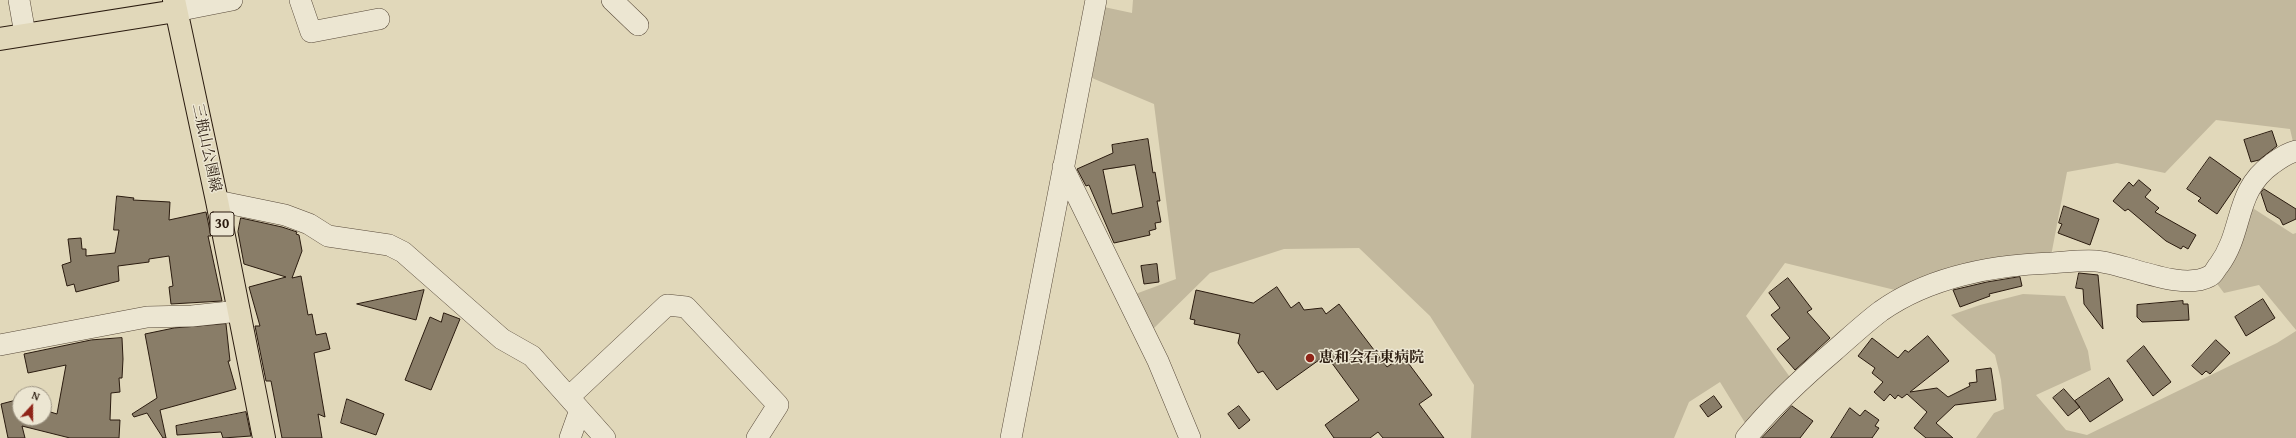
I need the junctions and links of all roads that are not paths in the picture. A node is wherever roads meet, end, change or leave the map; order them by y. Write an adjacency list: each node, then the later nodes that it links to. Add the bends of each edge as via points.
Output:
1 (19, 0): 9 (street)
2 (232, 0): 6 (street)
3 (300, 0): 7 (street, via 311,32)
4 (612, 0): 8 (street)
5 (1096, 0): 12 (street)
6 (175, 5): 9 (main road); 13 (main road, 三瓶山公園線 / 30)
7 (379, 19)
8 (638, 25)
9 (25, 34): 10 (main road)
10 (0, 39)
11 (2296, 151): 23 (street, via 2288,153 2264,170 2248,189 2227,254 2211,275 2194,280 2168,279 2096,261 2018,264 1949,278 1912,293 1882,310 1800,379 1772,406)
12 (1063, 167): 21 (street); 22 (street, via 1158,361)
13 (217, 201): 14 (main road, 三瓶山公園線 / 30); 16 (street, via 285,216 309,224 328,236 383,244 403,252 502,339 532,356)
14 (239, 311): 15 (street, via 147,317); 17 (main road, 三瓶山公園線 / 30)
15 (0, 345)
16 (574, 404): 18 (street); 19 (street); 20 (street, via 667,305 686,307 778,405)
17 (264, 438)
18 (570, 438)
19 (605, 438)
20 (757, 438)
21 (1012, 438)
22 (1190, 438)
23 (1746, 438)

